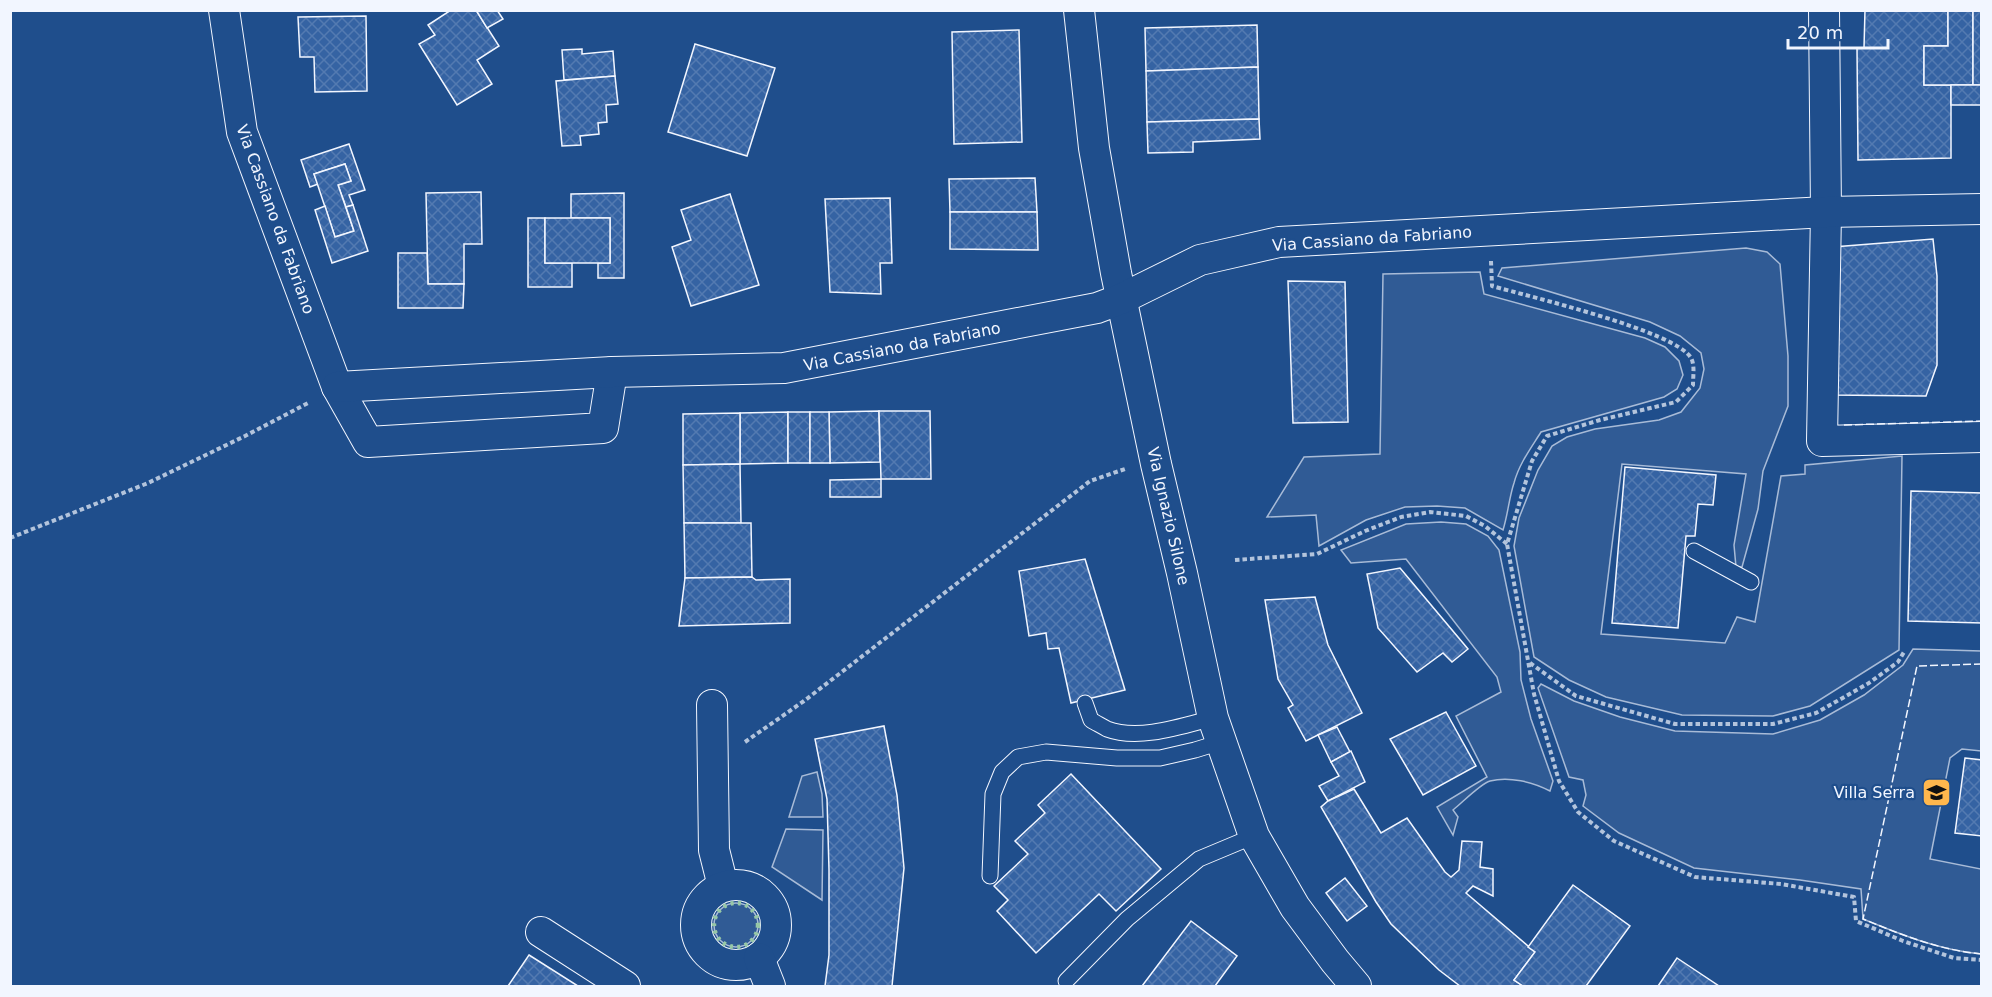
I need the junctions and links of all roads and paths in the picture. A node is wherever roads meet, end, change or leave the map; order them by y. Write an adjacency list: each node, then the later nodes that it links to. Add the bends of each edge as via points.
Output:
1 (224, 10): 9 (street, Via Cassiano da Fabriano, via 242,132)
2 (1079, 10): 7 (street, Via Ignazio Silone, via 1094,148)
3 (1824, 10): 5 (street)
4 (1982, 209): 5 (street, Via Cassiano da Fabriano)
5 (1826, 212): 6 (street, Via Cassiano da Fabriano); 10 (street, via 1822,441)
6 (1490, 230): 7 (street, Via Cassiano da Fabriano, via 1279,242 1200,260); 13 (path, via 1492,286 1638,327 1677,345 1690,357 1694,371 1693,385 1676,402 1547,436 1532,461)
7 (1121, 299): 8 (street, Via Cassiano da Fabriano, via 1097,308 783,368); 11 (street, Via Ignazio Silone)
8 (612, 372): 9 (street, Via Cassiano da Fabriano); 9 (street, Via Cassiano da Fabriano, via 603,428 368,442)
9 (337, 387): 12 (path, via 148,483)
10 (1982, 437)
11 (1156, 464): 21 (street, Via Ignazio Silone); 22 (path, via 1124,469 1090,481 804,701)
12 (10, 538)
13 (1507, 544): 15 (path, via 1467,516 1430,512 1392,520 1317,554); 18 (path)
14 (1694, 551): 16 (lane)
15 (1235, 560)
16 (1751, 582)
17 (1904, 652): 18 (path, via 1898,662 1869,683 1816,713 1773,724 1675,724 1576,696)
18 (1529, 662): 28 (path, via 1559,781 1578,812 1614,841 1695,877 1781,884 1854,897 1856,921 1954,958)
19 (1085, 703): 21 (lane, via 1091,720 1108,729 1128,733)
20 (712, 705): 22 (street)
21 (1217, 730): 23 (street, Via Ignazio Silone); 24 (lane, via 1195,750 1160,758 1046,752 1018,757 1002,772 993,794)
22 (711, 765): 25 (street, via 714,850)
23 (1254, 836): 29 (lane, via 1199,859 1127,919); 32 (street, Via Ignazio Silone, via 1295,907)
24 (990, 876)
25 (723, 886): 27 (street, via 752,887 772,907 777,921 775,935); 27 (street, via 700,906 697,935 709,954 729,965)
26 (541, 932): 30 (street)
27 (759, 958): 31 (street)
28 (1982, 960)
29 (1066, 981)
30 (625, 987)
31 (770, 987)
32 (1356, 987)

